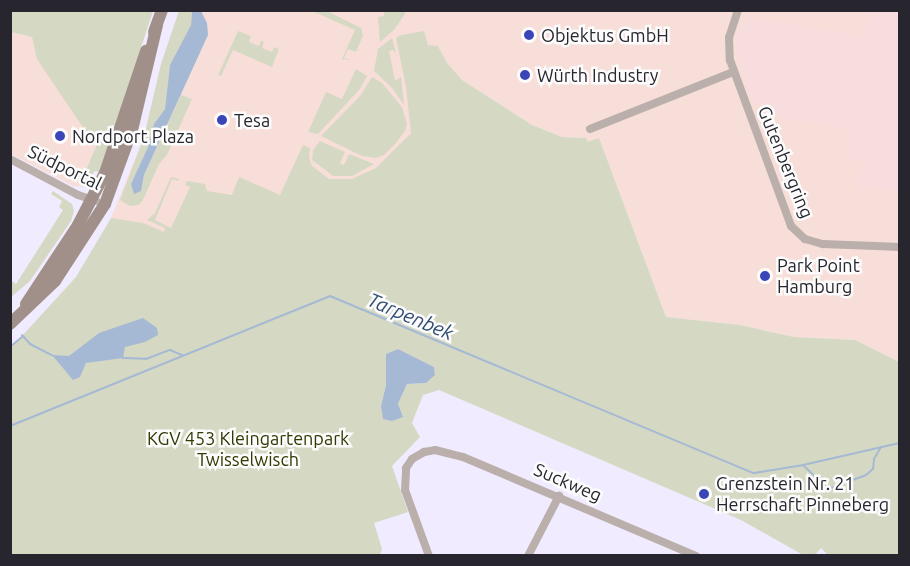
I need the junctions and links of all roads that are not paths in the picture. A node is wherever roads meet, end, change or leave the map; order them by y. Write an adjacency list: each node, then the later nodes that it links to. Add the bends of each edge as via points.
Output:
1 (162, 10): 3 (main road)
2 (738, 10): 4 (street, Gutenbergring, via 729,37)
3 (157, 25): 7 (main road, via 139,66 112,154); 8 (main road, via 135,119)
4 (733, 72): 5 (street); 9 (street, Gutenbergring, via 790,226 805,239 823,244)
5 (590, 129)
6 (10, 159): 7 (street, Südportal)
7 (91, 200): 8 (street, Südportal); 10 (main road)
8 (105, 204): 10 (main road, via 55,281)
9 (900, 247)
10 (14, 320)
11 (559, 496): 12 (street, Suckweg, via 463,457 424,452 406,468 405,490); 13 (street); 14 (street, Suckweg)
12 (429, 555)
13 (528, 555)
14 (696, 555)

